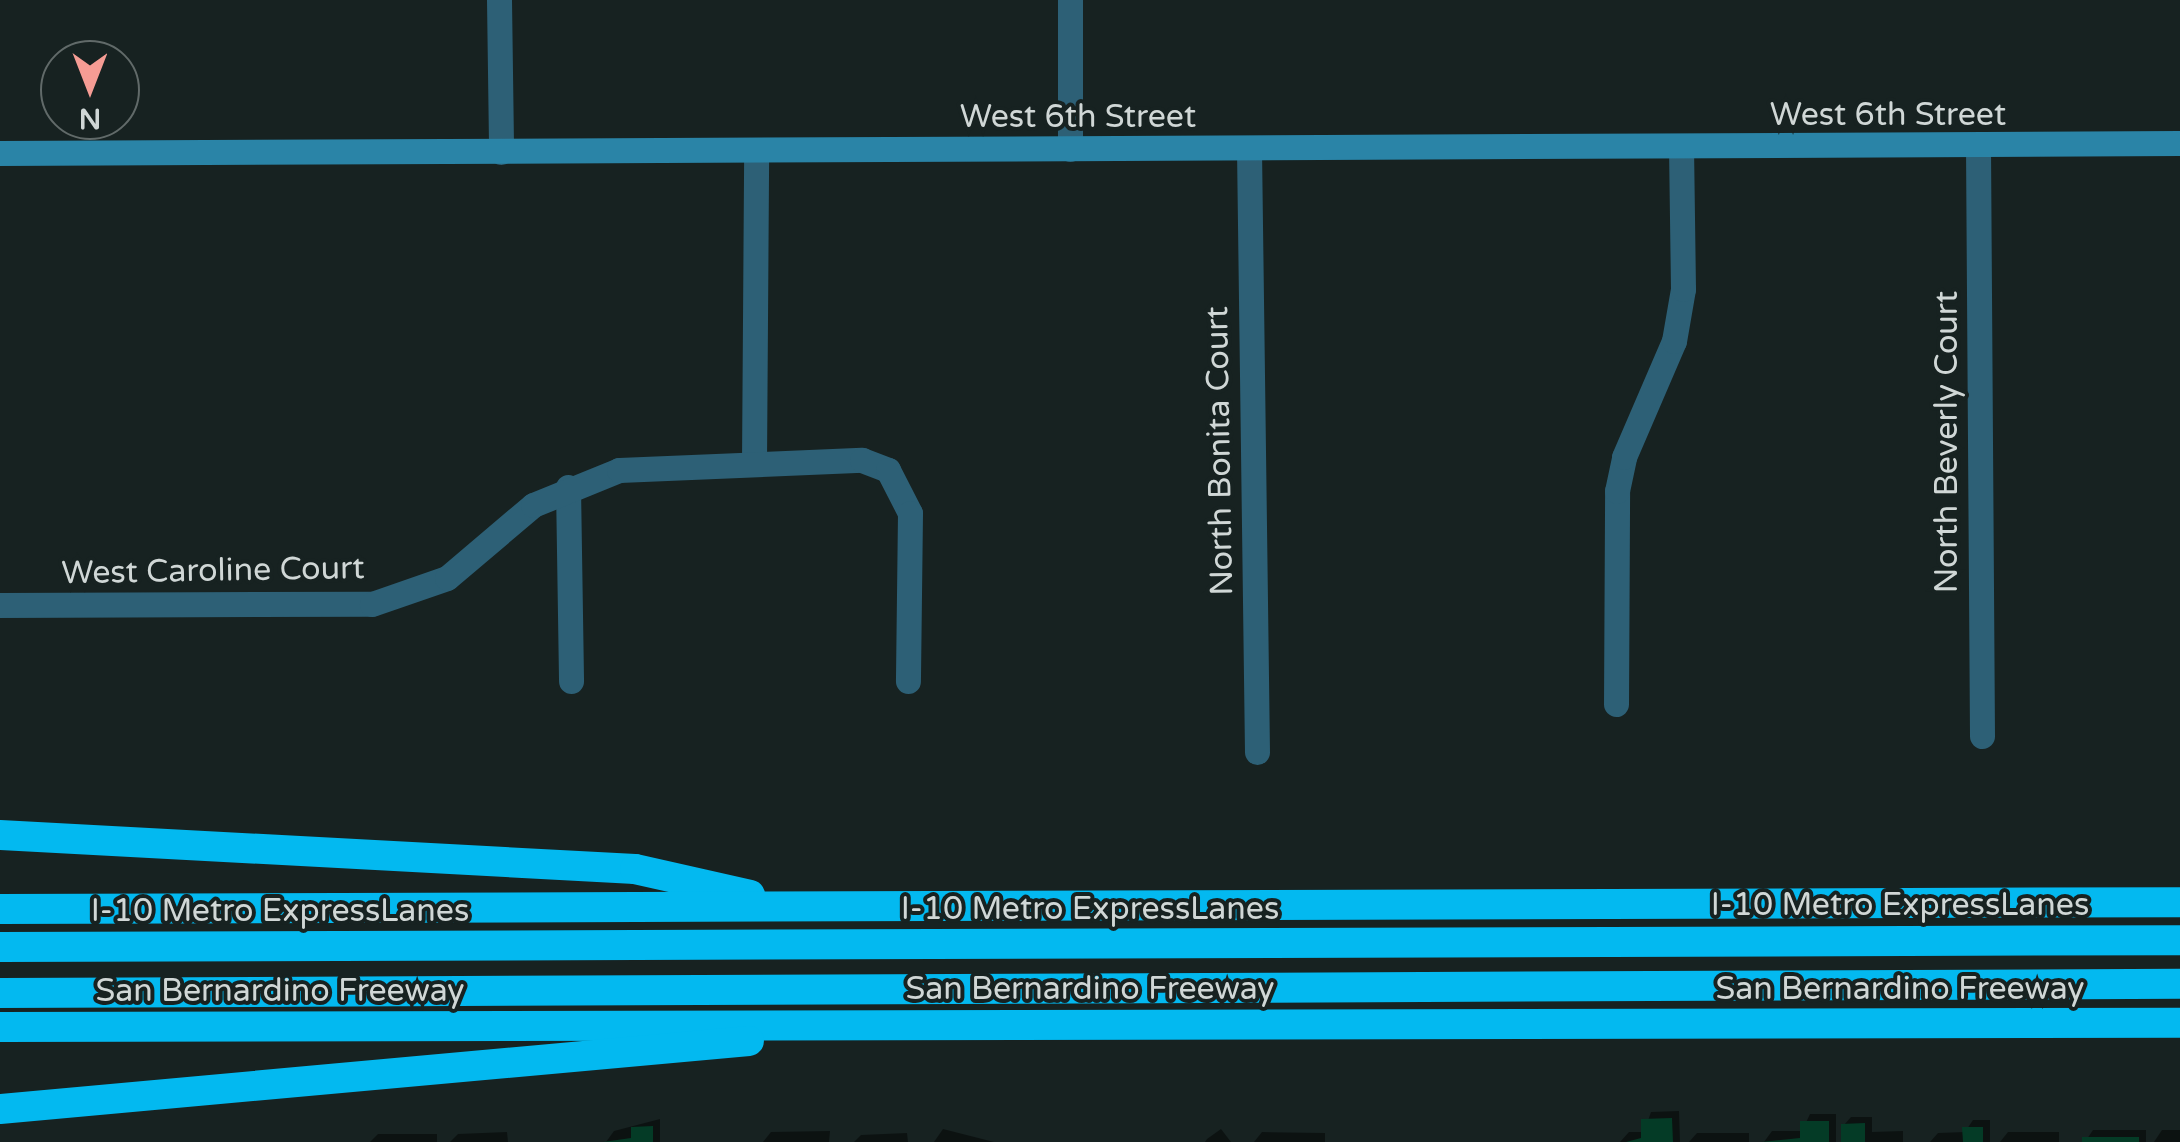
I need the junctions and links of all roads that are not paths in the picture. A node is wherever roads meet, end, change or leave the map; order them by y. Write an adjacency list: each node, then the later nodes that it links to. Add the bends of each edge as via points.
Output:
1 (499, 0): 9 (street)
2 (1070, 0): 6 (street)
3 (1978, 147): 4 (street, West 6th Street); 5 (street, West 6th Street); 17 (street, North Beverly Court)
4 (2172, 147)
5 (1682, 148): 7 (street, West 6th Street); 16 (street, via 1683,289 1674,342 1624,457 1617,492)
6 (1070, 149): 7 (street, West 6th Street); 8 (street, West 6th Street)
7 (1249, 149): 18 (street, North Bonita Court)
8 (756, 150): 9 (street, West 6th Street); 11 (street)
9 (501, 152): 10 (street, West 6th Street)
10 (0, 153)
11 (754, 463): 12 (street, West Caroline Court, via 619,470); 15 (street, West Caroline Court, via 862,460 888,470 902,486 910,513)
12 (568, 486): 13 (street, West Caroline Court, via 533,505 447,578 372,604); 14 (street)
13 (0, 605)
14 (571, 681)
15 (908, 681)
16 (1616, 704)
17 (1982, 736)
18 (1257, 752)
19 (0, 834): 21 (highway, via 635,870)
20 (2180, 902): 21 (highway)
21 (807, 907): 22 (highway)
22 (0, 909)
23 (2180, 940): 24 (highway, I-10 Metro ExpressLanes)
24 (0, 948)
25 (2180, 984): 26 (highway)
26 (0, 993)
27 (2180, 1023): 28 (highway, San Bernardino Freeway)
28 (901, 1024): 29 (highway, San Bernardino Freeway); 30 (highway, via 552,1064)
29 (0, 1026)
30 (0, 1109)

